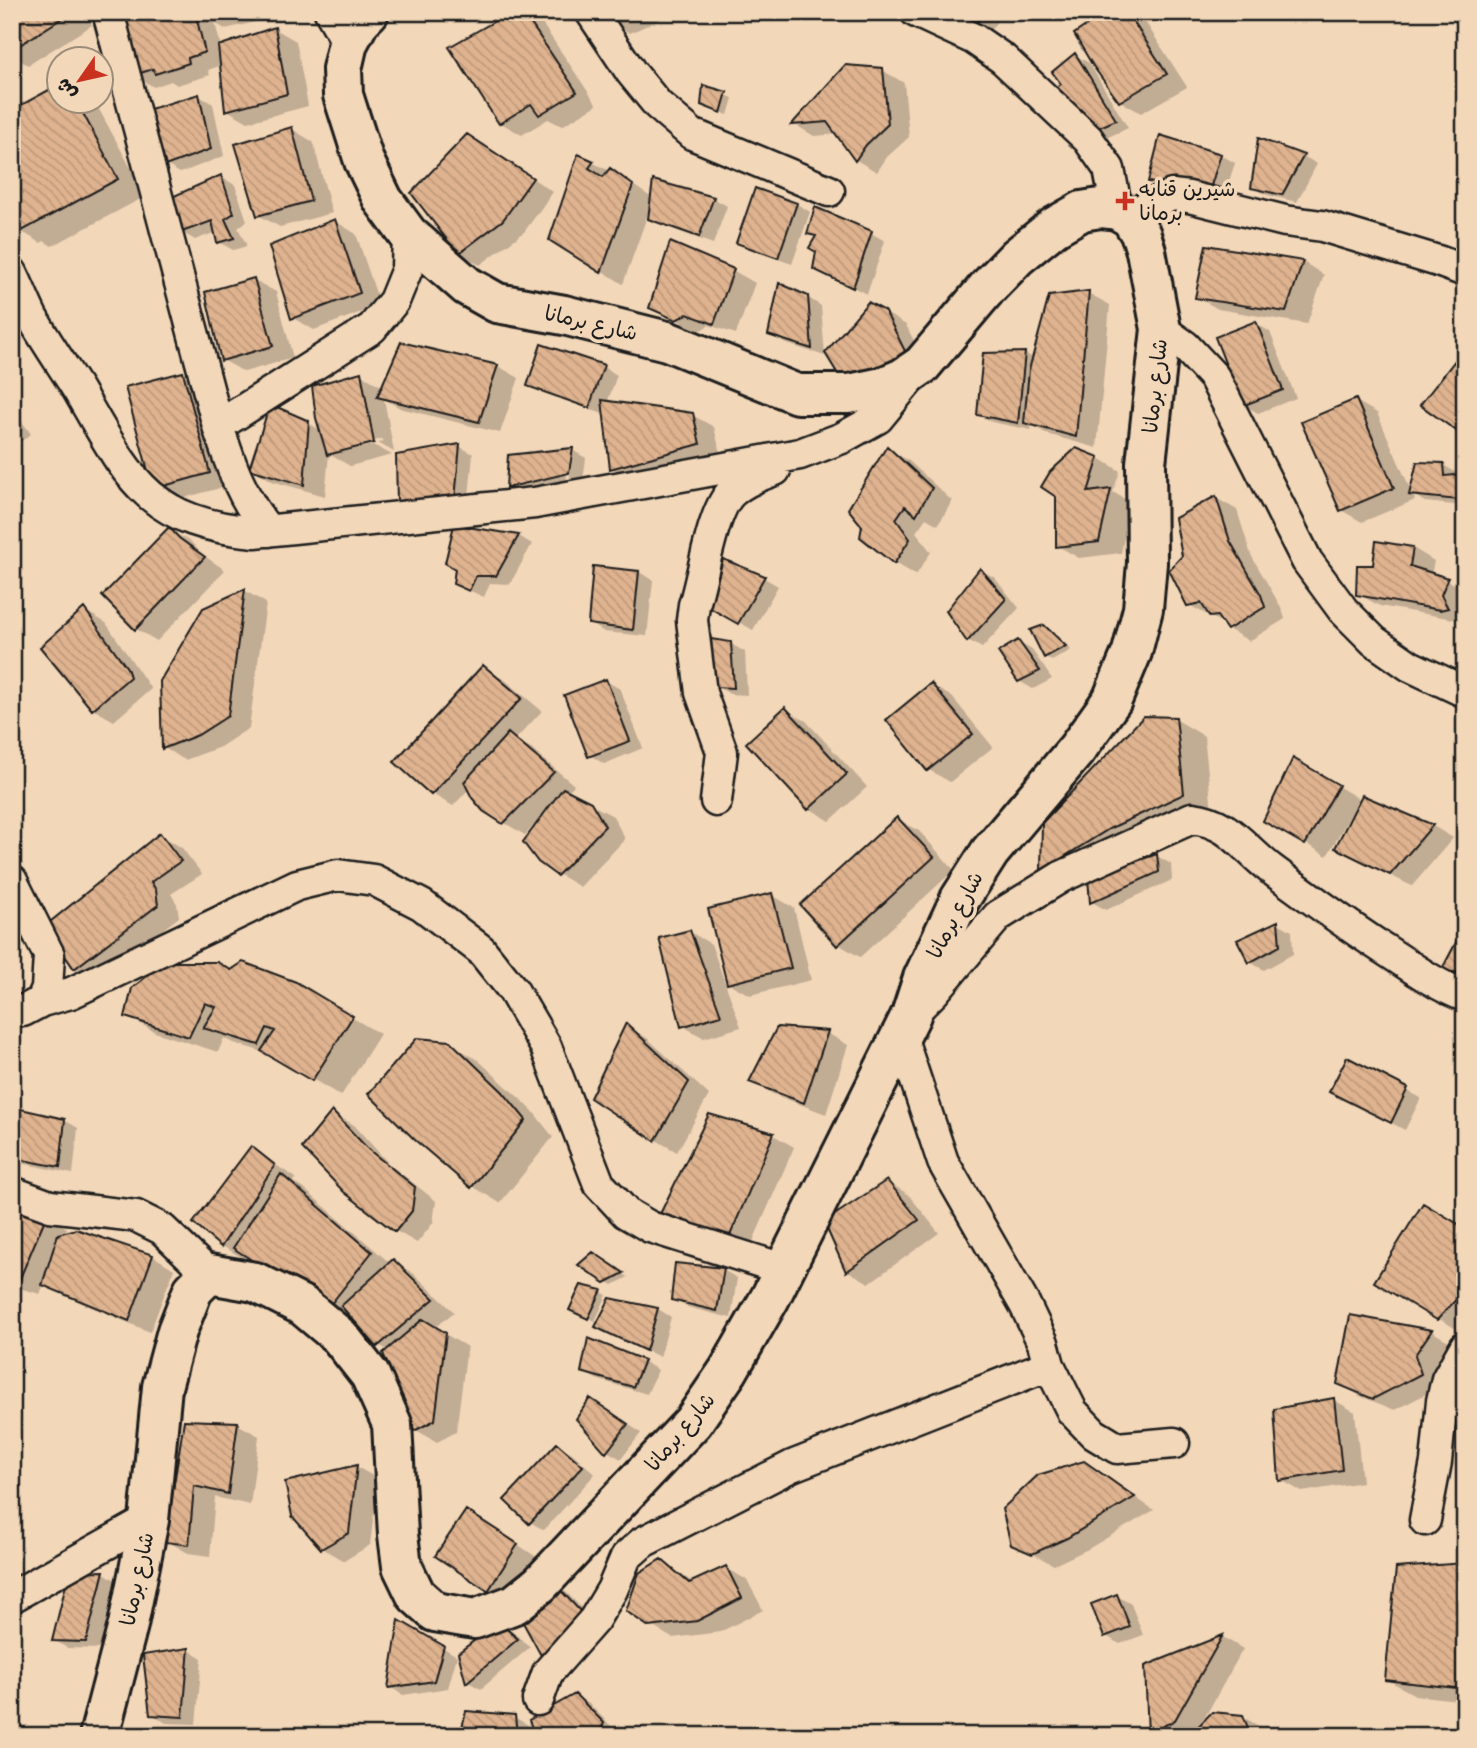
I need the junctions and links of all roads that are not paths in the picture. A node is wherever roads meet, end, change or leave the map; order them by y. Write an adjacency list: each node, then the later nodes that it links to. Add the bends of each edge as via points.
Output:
1 (108, 12): 14 (street)
2 (369, 12): 5 (street, شارع برمانا, via 360,21)
3 (591, 12): 6 (street, via 658,105 692,134)
4 (916, 12): 7 (street, via 1003,59 1088,139 1109,169)
5 (339, 28): 8 (street, شارع برمانا, via 343,95 350,120 383,200)
6 (829, 191)
7 (1124, 214): 9 (street, via 1172,195 1189,197); 11 (street, شارع برمانا, via 1146,251); 12 (street, شارع برمانا, via 1100,208 1082,211 1054,227 987,288)
8 (408, 234): 12 (street, شارع برمانا, via 467,286 497,303 667,341 797,394 849,394 882,387); 14 (street, via 407,269 394,301 372,328)
9 (1456, 260)
10 (12, 273): 15 (street, via 44,336 138,486 185,518 222,530)
11 (1161, 329): 16 (street, via 1185,346 1214,377 1307,561 1343,610 1374,641 1410,666); 22 (street, شارع برمانا, via 1146,463 1143,609 1123,678 1094,726 990,852 960,899)
12 (922, 365): 13 (street)
13 (878, 418): 15 (street, via 800,454 535,503); 17 (street, via 874,433 863,442 837,456 752,478 731,492 721,509 692,620 701,693 722,752)
14 (218, 426): 15 (street, via 252,512)
15 (269, 531)
16 (1465, 692)
17 (716, 801)
18 (12, 881): 20 (street, via 49,955)
19 (1465, 996): 22 (street, via 1425,977 1332,914 1257,859 1220,825 1192,818 1061,877 999,916)
20 (42, 1001): 21 (street, via 23,1011); 24 (street, via 71,993 297,885 338,875 374,880 422,905 481,950 513,990 545,1047 599,1184 626,1213 650,1227)
21 (12, 1010)
22 (905, 1024): 24 (street, شارع برمانا); 27 (street, via 943,1162 1025,1305)
23 (12, 1192): 25 (street, via 50,1206 136,1216 162,1228)
24 (783, 1269): 31 (street, شارع برمانا, via 728,1371 693,1422)
25 (209, 1274): 29 (street, شارع برمانا, via 193,1290 162,1387); 31 (street, شارع برمانا, via 256,1282 303,1306 340,1337 370,1375 392,1424 402,1566 416,1595 435,1612 475,1619 515,1604)
26 (1465, 1347): 30 (street, via 1447,1379)
27 (1049, 1365): 28 (street, via 1072,1411 1094,1434 1117,1448); 32 (street, via 792,1466 643,1542)
28 (1174, 1443)
29 (149, 1520): 33 (street); 35 (street, شارع برمانا)
30 (1425, 1520)
31 (573, 1548): 32 (street)
32 (626, 1557): 34 (street, via 594,1620 548,1672)
33 (12, 1597)
34 (538, 1700)
35 (99, 1736)

